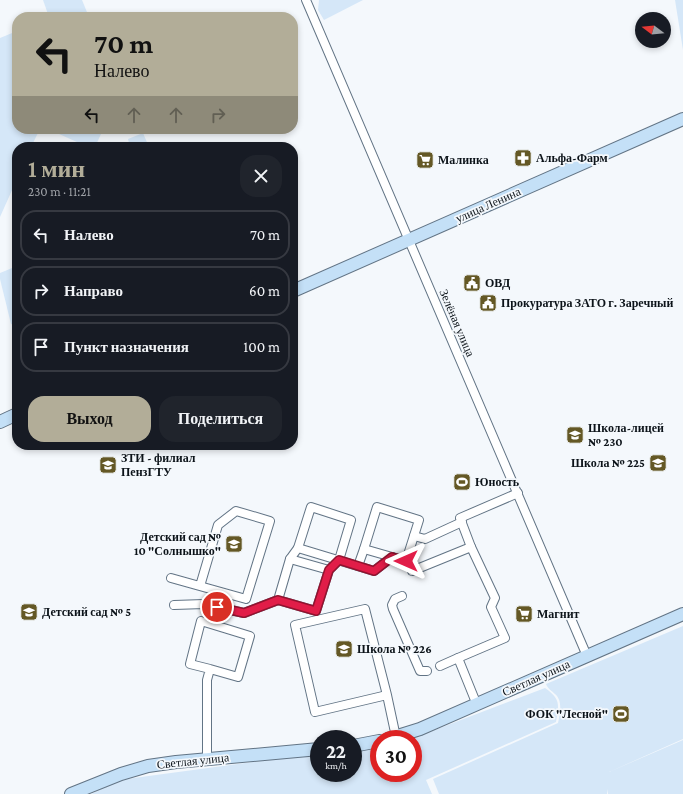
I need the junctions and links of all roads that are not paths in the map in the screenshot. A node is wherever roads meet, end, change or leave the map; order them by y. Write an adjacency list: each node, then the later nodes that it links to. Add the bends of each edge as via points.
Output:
1 (306, 0): 3 (street, Зелёная улица)
2 (683, 119): 3 (street, улица Ленина)
3 (408, 240): 4 (street, улица Ленина); 7 (street, Зелёная улица)
4 (298, 289)
5 (12, 416): 6 (street)
6 (0, 422)
7 (518, 493): 8 (street, via 460,518); 25 (street, Зелёная улица)
8 (462, 522): 9 (street, via 424,539); 10 (street)
9 (414, 536): 12 (street, via 419,520 376,507); 13 (street, via 406,561)
10 (471, 546): 18 (street); 26 (street, via 495,598 491,606 505,638)
11 (298, 548): 14 (street); 15 (street); 15 (street, via 311,507 351,520)
12 (364, 549): 13 (street); 16 (street)
13 (392, 557): 16 (street, via 374,571)
14 (290, 559): 17 (street); 22 (street)
15 (339, 560): 16 (street); 17 (street)
16 (358, 566)
17 (329, 570): 22 (street, via 316,611)
18 (412, 571)
19 (171, 578): 20 (street)
20 (200, 586): 20 (street, via 218,525 236,511 270,521 246,599)
21 (402, 596): 29 (street, via 394,599 393,609 420,672)
22 (278, 600): 23 (street, via 244,613 204,604)
23 (174, 605)
24 (683, 614): 25 (street, Светлая улица)
25 (587, 656): 31 (street, Светлая улица)
26 (458, 658): 27 (street); 31 (street)
27 (440, 666)
28 (210, 669): 28 (street, via 190,664 201,621 250,636 238,677); 35 (street, via 207,680)
29 (427, 671)
30 (387, 695): 30 (street, via 365,609 295,625 315,712); 32 (street)
31 (477, 705): 33 (street, Светлая улица)
32 (391, 730)
33 (417, 730)
34 (310, 750): 35 (street, Светлая улица)
35 (207, 759): 36 (street, Светлая улица, via 148,766)
36 (71, 794)

